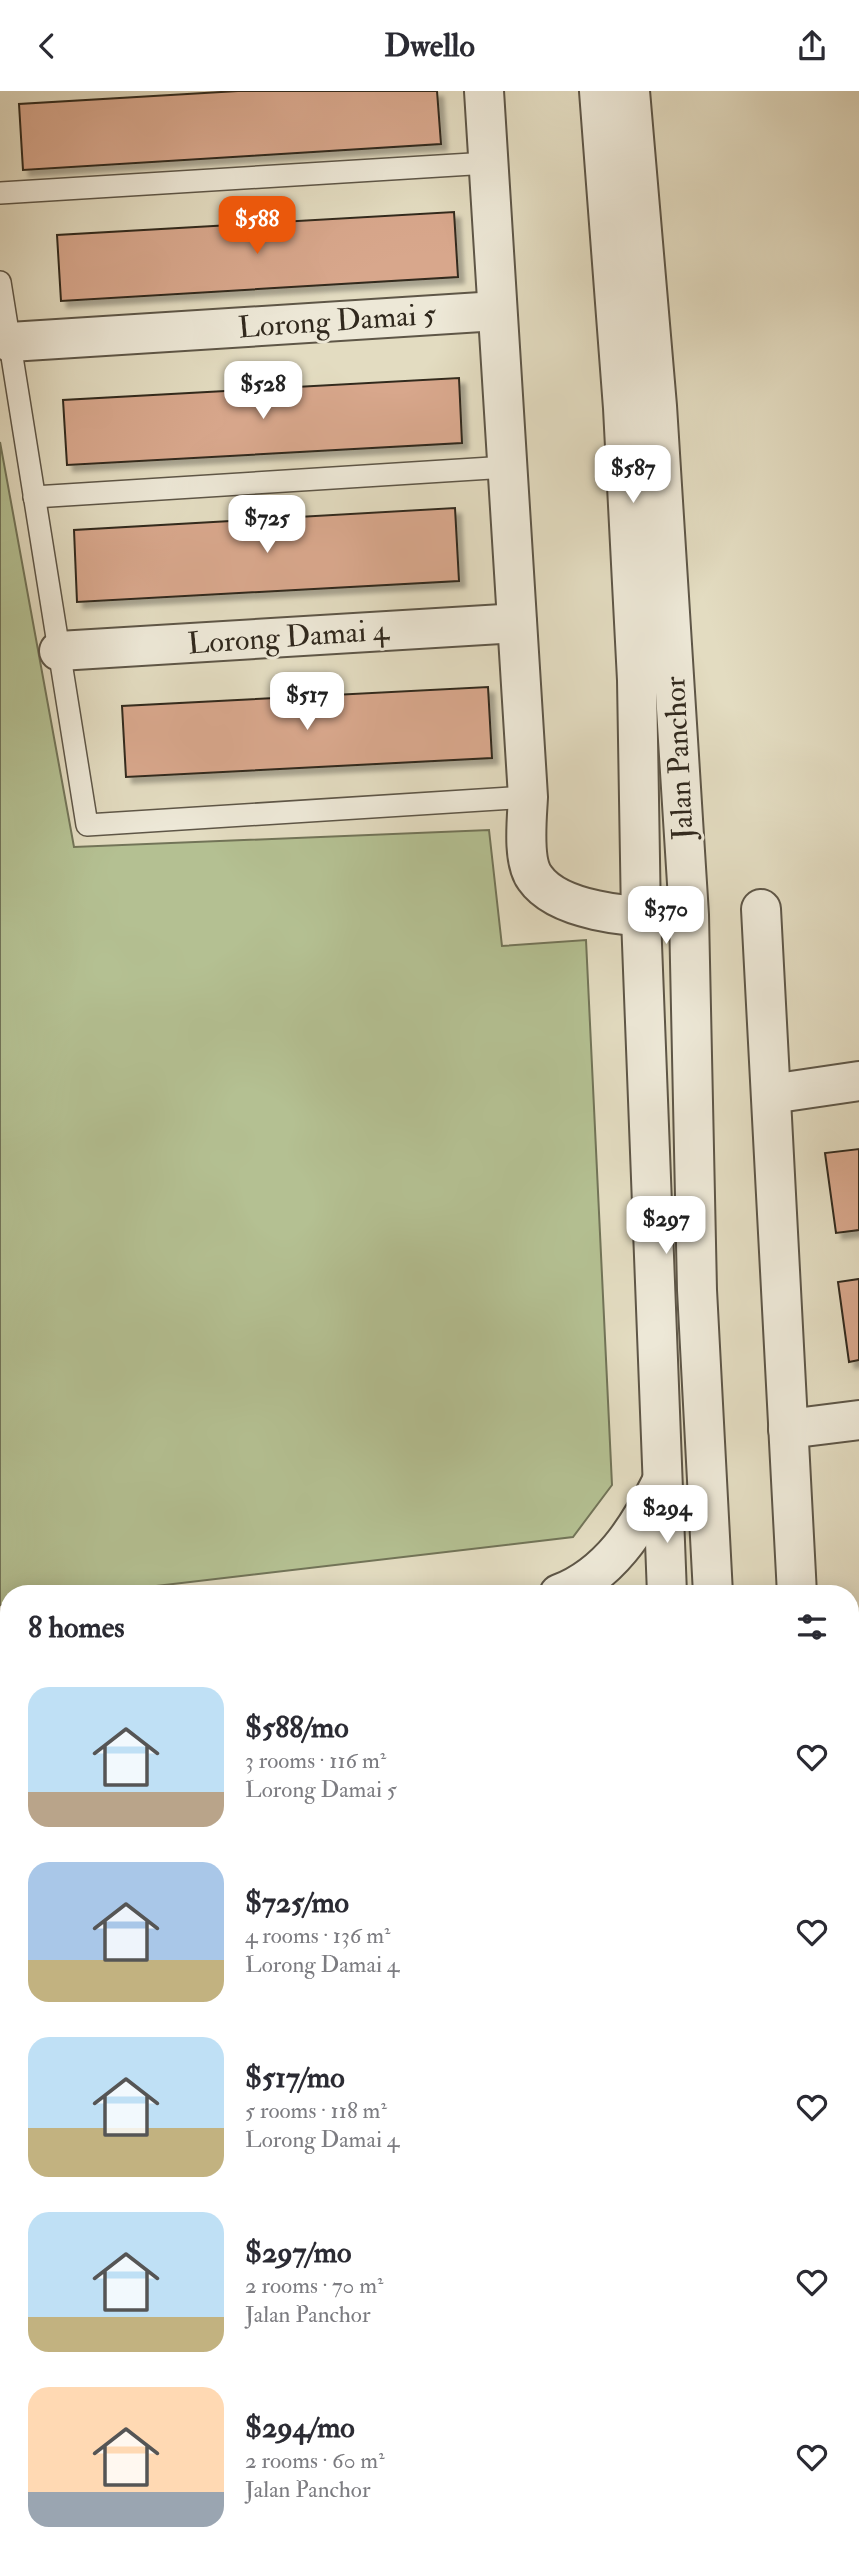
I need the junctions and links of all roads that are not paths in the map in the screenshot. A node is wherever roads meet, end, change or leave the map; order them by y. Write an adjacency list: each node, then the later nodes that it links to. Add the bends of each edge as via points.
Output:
1 (484, 91): 4 (street)
2 (599, 91): 16 (street, Jalan Panchor, via 637,680)
3 (630, 91): 15 (street, Jalan Panchor, via 657,406)
4 (488, 163): 5 (lane); 7 (street)
5 (0, 193)
6 (0, 282): 8 (lane)
7 (497, 311): 8 (street, Lorong Damai 5); 9 (street)
8 (10, 342): 10 (lane)
9 (508, 467): 10 (lane); 11 (street)
10 (34, 497): 12 (lane)
11 (517, 622): 12 (street, Lorong Damai 4); 13 (street)
12 (59, 651): 13 (lane, via 87,825)
13 (528, 797): 16 (street, via 526,842 533,877 550,893 575,904)
14 (761, 909): 18 (street)
15 (689, 915): 16 (street); 22 (street, Jalan Panchor, via 696,1277)
16 (641, 918): 21 (street, Jalan Panchor)
17 (859, 1081): 18 (street)
18 (771, 1094): 20 (street)
19 (859, 1420): 20 (street)
20 (788, 1429): 27 (street)
21 (662, 1481): 23 (street, via 642,1521 621,1548); 24 (street, Jalan Panchor)
22 (710, 1520): 25 (street, via 691,1565); 26 (street, Jalan Panchor)
23 (578, 1585)
24 (668, 1585)
25 (676, 1585)
26 (712, 1585)
27 (797, 1585)

